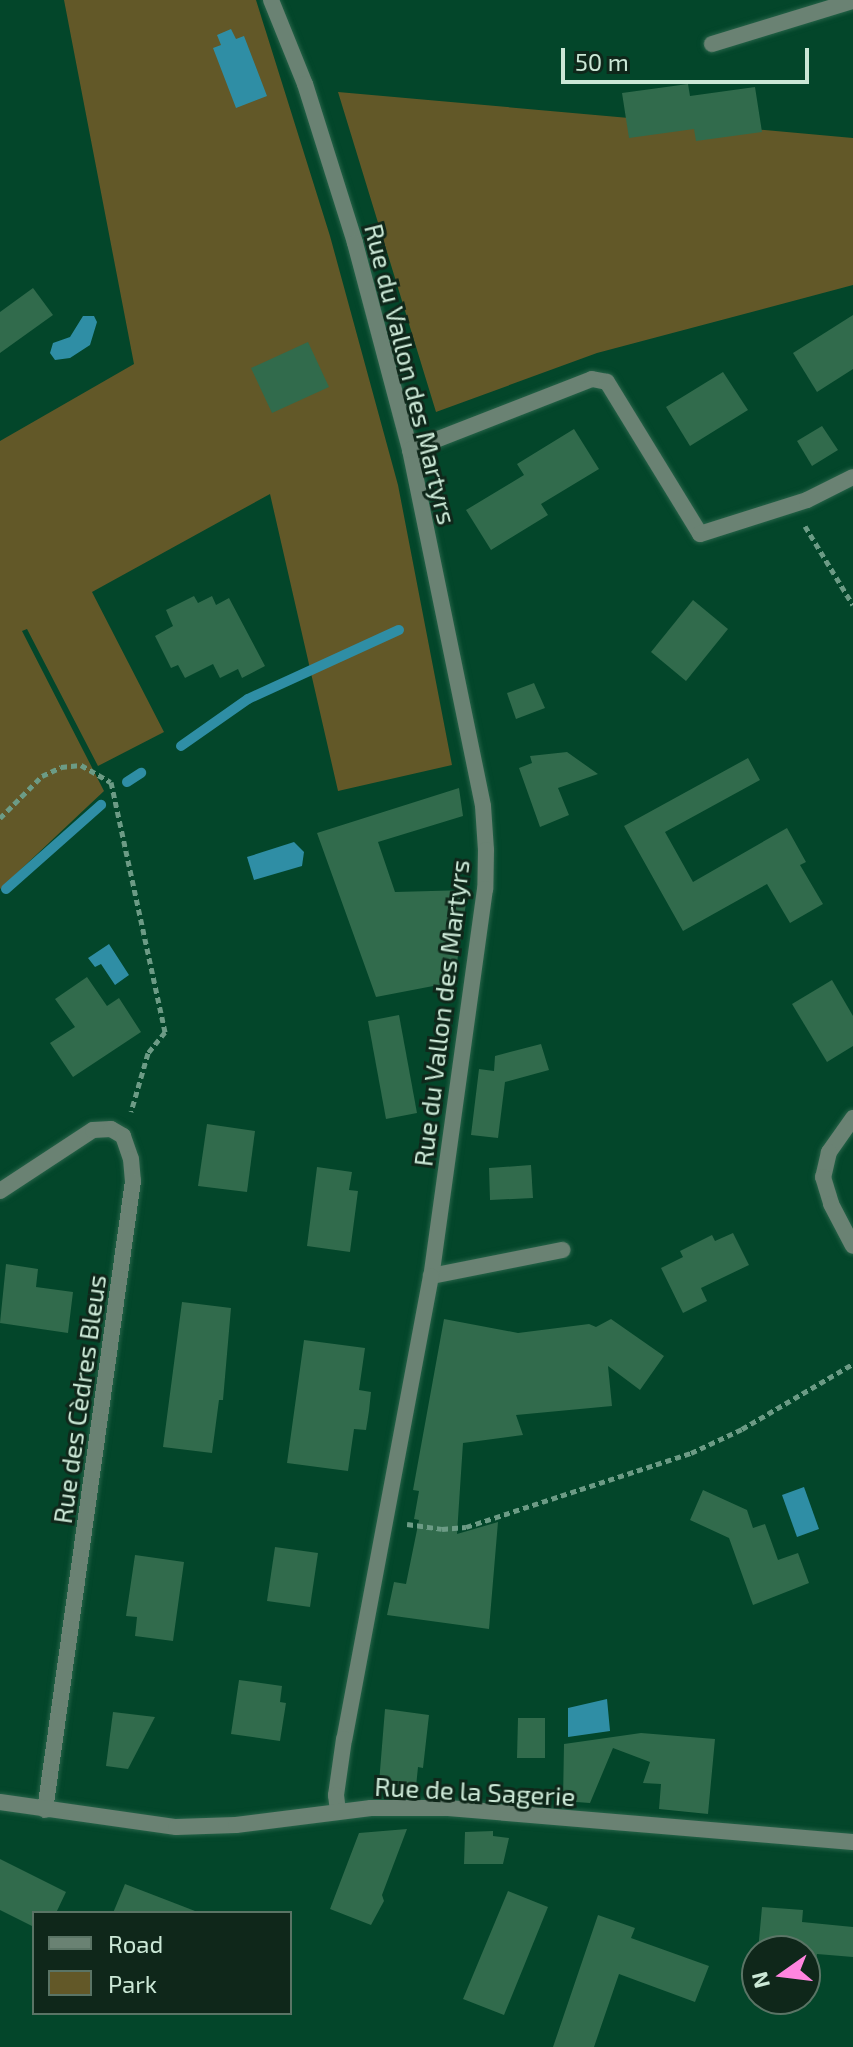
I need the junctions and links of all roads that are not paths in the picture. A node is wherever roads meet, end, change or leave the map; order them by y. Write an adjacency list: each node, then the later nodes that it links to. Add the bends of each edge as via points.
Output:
1 (271, 0): 4 (street, Rue du Vallon des Martyrs, via 305,84 355,243)
2 (853, 1): 3 (street)
3 (712, 44)
4 (410, 450): 5 (street, via 592,379 607,382 700,534); 10 (street, Rue du Vallon des Martyrs, via 483,806 486,850 485,889)
5 (853, 477)
6 (853, 1118): 8 (street, via 829,1152 823,1177)
7 (0, 1191): 12 (street, Rue des Cèdres Bleus, via 93,1130 111,1129 123,1136 131,1159 133,1181)
8 (853, 1246)
9 (562, 1250): 10 (street)
10 (431, 1276): 13 (street, Rue du Vallon des Martyrs, via 344,1739)
11 (0, 1802): 12 (street, Rue de la Sagerie)
12 (45, 1810): 13 (street, Rue de la Sagerie, via 176,1827)
13 (338, 1811): 14 (street, Rue de la Sagerie, via 448,1808)
14 (853, 1842)

